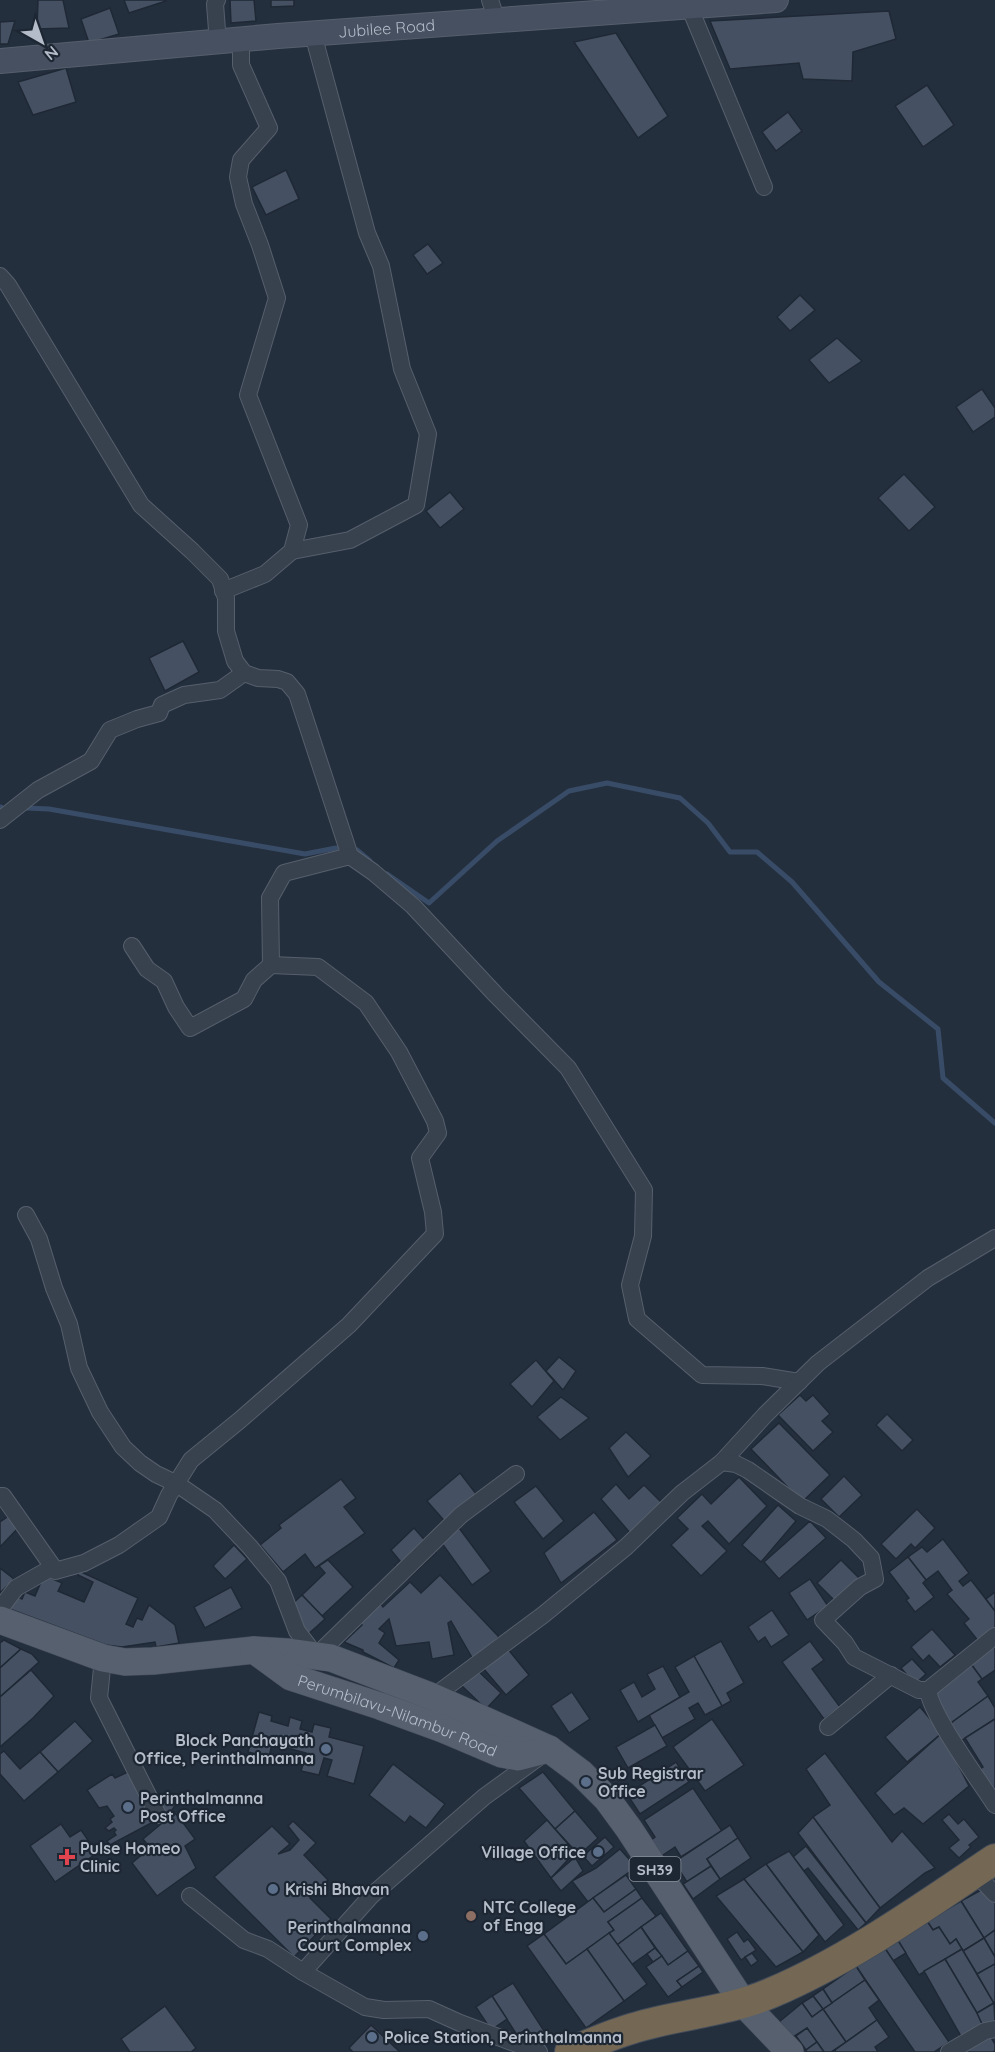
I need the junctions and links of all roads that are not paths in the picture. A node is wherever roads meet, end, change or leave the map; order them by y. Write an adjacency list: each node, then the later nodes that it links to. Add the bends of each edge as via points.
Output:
1 (217, 0): 6 (street, via 215,4)
2 (776, 0): 3 (main road, Jubilee Road)
3 (689, 6): 4 (main road, Jubilee Road); 8 (street)
4 (494, 10): 5 (main road, Jubilee Road)
5 (313, 34): 6 (main road, Jubilee Road); 10 (street, via 367,233 381,266 402,369 428,434 416,505 350,540)
6 (230, 42): 7 (main road, Jubilee Road); 10 (street, via 269,128 241,160 238,177 277,298 248,395 299,525)
7 (0, 60)
8 (765, 187)
9 (0, 276): 11 (street, via 141,506 220,579)
10 (292, 550): 11 (street, via 265,574)
11 (224, 591): 12 (street, via 226,631 235,661)
12 (244, 673): 13 (street, via 220,690 184,695 162,705 159,714 110,730 91,761 38,790); 14 (street, via 287,682 297,694)
13 (0, 820)
14 (350, 856): 16 (street, via 284,873 270,898); 19 (street, via 413,906 568,1068 624,1155 644,1190 644,1236 630,1285 637,1318 702,1375 762,1376)
15 (132, 946): 16 (street, via 147,969 164,981 190,1028 244,999 254,980)
16 (271, 965): 22 (street, via 318,967 366,1003 399,1052 438,1132 420,1158 435,1234 368,1308 191,1460)
17 (26, 1215): 22 (street, via 39,1239 69,1324 79,1368 100,1412 123,1447 140,1463)
18 (995, 1238): 19 (street, via 928,1278)
19 (799, 1382): 20 (street)
20 (722, 1462): 31 (street, via 748,1470 800,1506 827,1519 871,1558 875,1579 860,1587 823,1620 854,1657); 33 (street, via 543,1615)
21 (516, 1474): 29 (street, via 461,1515)
22 (177, 1484): 24 (street, via 159,1516 118,1545 84,1563 55,1571); 29 (street, via 215,1510 250,1546 278,1581 297,1631)
23 (0, 1496): 24 (street)
24 (53, 1567): 25 (street, via 16,1588)
25 (0, 1609)
26 (0, 1620): 30 (main road, Perumbilavu-Nilambur Road)
27 (995, 1636): 32 (street)
28 (254, 1650): 29 (main road, Perumbilavu-Nilambur Road / SH39); 30 (main road, Perumbilavu-Nilambur Road, via 153,1661); 35 (main road, Perumbilavu-Nilambur Road, via 291,1677 443,1729 502,1754 518,1757)
29 (316, 1656): 33 (main road, Perumbilavu-Nilambur Road / SH39)
30 (103, 1658): 37 (street, via 99,1698)
31 (891, 1675): 32 (street, via 919,1690); 34 (street)
32 (928, 1690): 36 (street, via 945,1726)
33 (434, 1697): 35 (main road, Perumbilavu-Nilambur Road / SH39)
34 (828, 1726)
35 (549, 1749): 41 (street, via 484,1797 371,1896); 42 (main road, Perumbilavu-Nilambur Road / SH39, via 607,1799)
36 (995, 1805)
37 (158, 1815)
38 (985, 1866): 39 (street); 42 (highway, via 818,1970)
39 (995, 1894)
40 (190, 1896): 41 (street, via 244,1940 268,1949)
41 (303, 1972): 44 (street, via 364,2007 429,2009)
42 (743, 2004): 45 (highway, via 634,2028); 46 (main road, Perumbilavu-Nilambur Road)
43 (995, 2029): 47 (street)
44 (539, 2052)
45 (570, 2052)
46 (790, 2052)
47 (949, 2052)

